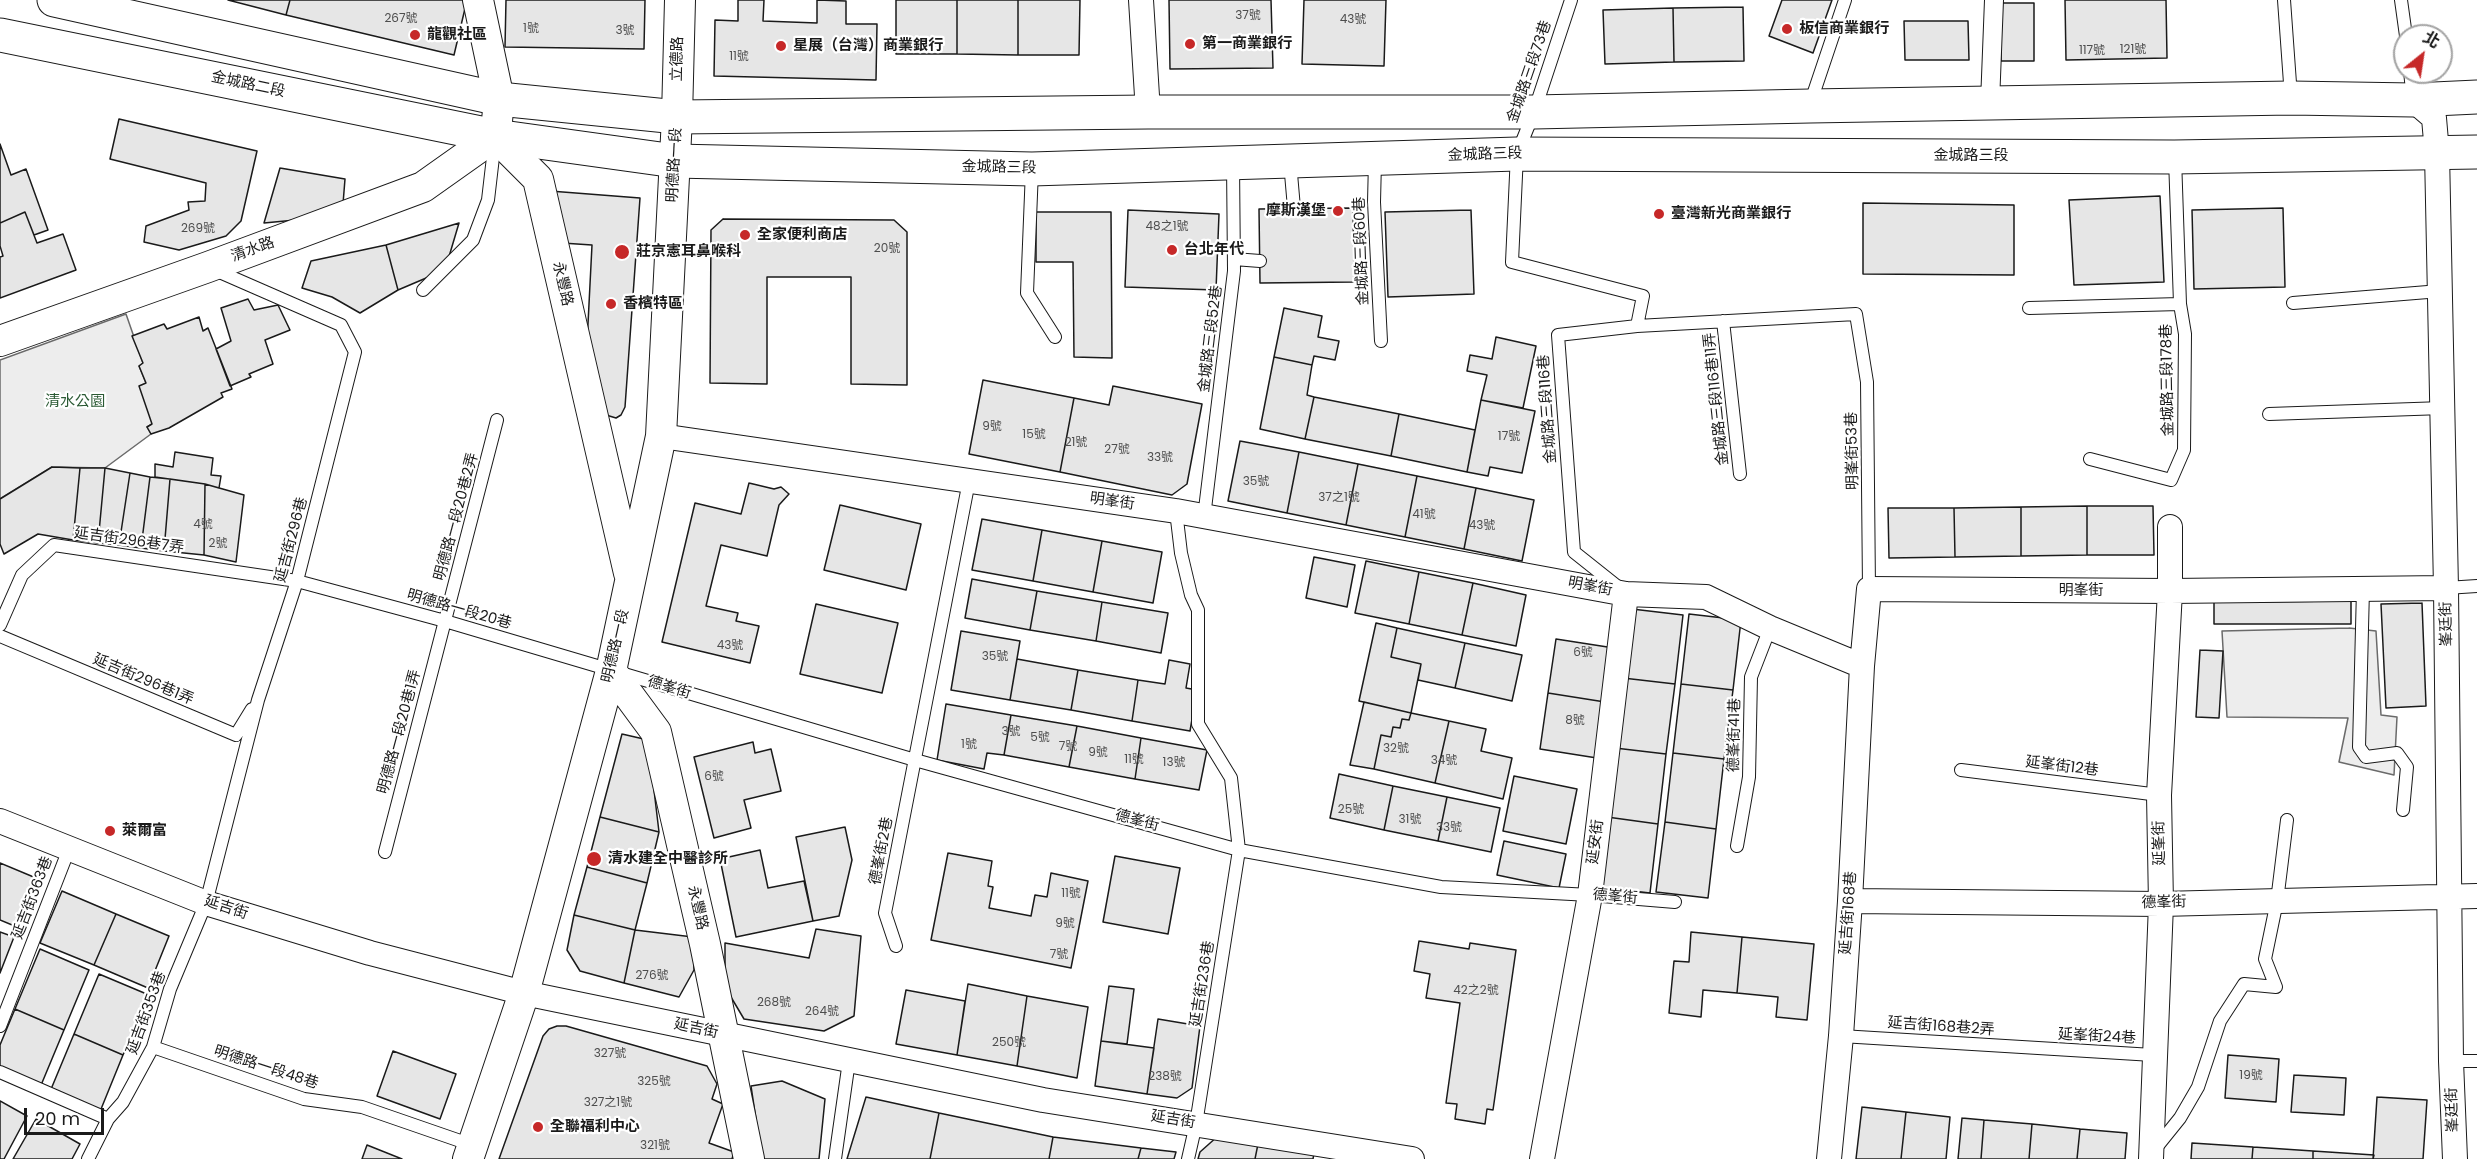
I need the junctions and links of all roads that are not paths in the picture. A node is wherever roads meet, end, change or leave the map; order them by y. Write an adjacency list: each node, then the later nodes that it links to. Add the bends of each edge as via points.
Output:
1 (54, 0): 15 (main road)
2 (478, 0): 15 (street)
3 (680, 0): 20 (street, 立德路)
4 (1141, 0): 18 (street)
5 (1571, 0): 19 (lane, 金城路三段73巷)
6 (1845, 0): 17 (lane)
7 (1994, 0): 16 (street)
8 (2284, 0): 14 (lane)
9 (2402, 0): 10 (lane)
10 (2405, 24)
11 (0, 34): 21 (main road, 金城路二段)
12 (2411, 86): 13 (main road); 14 (main road); 23 (street, 峯廷街, via 2434,118)
13 (2477, 96)
14 (2291, 98): 16 (main road)
15 (499, 99): 20 (main road); 21 (street)
16 (1990, 103): 17 (main road)
17 (1810, 105): 19 (main road)
18 (1148, 112): 19 (main road); 20 (main road)
19 (1534, 112): 24 (lane, 金城路三段73巷)
20 (677, 117): 27 (street, 明德路一段)
21 (495, 136): 27 (main road, 金城路三段); 34 (street, 清水路, via 423,187); 35 (lane, via 488,200 473,240); 57 (street, 永豐路, via 538,179)
22 (2477, 152): 23 (main road, 金城路三段)
23 (2437, 153): 25 (main road, 金城路三段); 36 (street, 峯廷街)
24 (1517, 154): 25 (main road, 金城路三段); 26 (main road, 金城路三段); 42 (lane, via 1512,262 1643,296)
25 (2174, 157): 38 (lane, 金城路三段178巷)
26 (1375, 160): 28 (main road, 金城路三段); 45 (lane, 金城路三段60巷)
27 (675, 161): 30 (main road, 金城路三段); 49 (street, 明德路一段)
28 (1290, 162): 29 (main road, 金城路三段); 31 (lane)
29 (1233, 163): 30 (main road, 金城路三段); 32 (lane, 金城路三段52巷)
30 (1032, 169): 43 (lane, via 1027,293)
31 (1294, 208)
32 (1234, 259): 33 (lane); 54 (lane, 金城路三段52巷)
33 (1260, 261)
34 (208, 267): 44 (street, 清水路); 56 (lane, 延吉街296巷, via 340,325 355,352)
35 (423, 290)
36 (2440, 291): 37 (lane); 46 (street, 峯廷街)
37 (2293, 303)
38 (2180, 304): 39 (lane); 50 (lane, 金城路三段178巷, via 2185,334 2184,450 2171,480)
39 (2029, 308)
40 (1856, 314): 41 (lane, 金城路三段116巷11弄); 60 (lane, 明峯街53巷, via 1867,382)
41 (1723, 321): 42 (lane, 金城路三段116巷11弄); 51 (lane, 金城路三段116巷11弄)
42 (1637, 326): 63 (lane, 金城路三段116巷, via 1558,335 1574,552)
43 (1055, 337)
44 (0, 341)
45 (1381, 341)
46 (2443, 408): 47 (lane); 59 (street, 峯廷街)
47 (2269, 414)
48 (497, 420): 64 (lane, 明德路一段20巷2弄)
49 (661, 436): 52 (street, 明峯街); 57 (street, 明德路一段)
50 (2090, 459)
51 (1740, 474)
52 (969, 481): 53 (street, 明峯街); 71 (lane, 德峯街2巷)
53 (1176, 511): 54 (street, 明峯街); 79 (lane, 延吉街236巷, via 1181,553 1198,610 1198,724 1231,778)
54 (1204, 517): 63 (street, 明峯街)
55 (2170, 527): 62 (street, 延峯街)
56 (297, 581): 64 (lane, 明德路一段20巷); 65 (lane, 延吉街296巷7弄, via 54,545 22,575); 70 (lane, 延吉街296巷)
57 (631, 583): 69 (street, 明德路一段)
58 (2477, 586): 59 (lane)
59 (2446, 588): 61 (street, 明峯街); 82 (street, 峯廷街)
60 (1869, 589): 62 (street, 明峯街); 68 (street)
61 (2363, 589): 62 (street, 明峯街); 74 (lane, via 2359,747 2366,757 2397,753 2407,766)
62 (2170, 591): 73 (street, 延峯街)
63 (1626, 594): 66 (street, 明峯街, via 1706,597); 81 (street, 延安街)
64 (445, 621): 69 (lane, 明德路一段20巷); 80 (lane, 明德路一段20巷1弄)
65 (0, 625)
66 (1770, 628): 68 (street, 明峯街); 77 (lane, 德峯街41巷, via 1751,676 1749,777)
67 (0, 636): 70 (lane, 延吉街296巷1弄, via 236,735)
68 (1862, 666): 84 (street, 延吉街168巷)
69 (611, 671): 71 (lane, 德峯街); 90 (street, 明德路一段); 92 (street, 永豐路, via 656,732)
70 (258, 700): 87 (lane, 延吉街296巷)
71 (915, 760): 79 (lane, 德峯街); 89 (lane, 德峯街2巷, via 885,913)
72 (1961, 770): 73 (lane, 延峯街12巷)
73 (2159, 795): 88 (street, 延峯街)
74 (2403, 810)
75 (2287, 820): 85 (lane)
76 (0, 821): 78 (street, 延吉街)
77 (1737, 846)
78 (69, 849): 87 (street, 延吉街); 91 (lane, 延吉街363巷)
79 (1239, 850): 81 (lane, 德峯街, via 1441,887); 102 (lane, 延吉街236巷)
80 (385, 852)
81 (1590, 895): 86 (lane, 德峯街); 110 (street, 延安街)
82 (2451, 896): 83 (street, 德峯街); 85 (street, 德峯街); 98 (street, 峯廷街)
83 (2477, 896)
84 (1850, 901): 88 (street, 德峯街); 93 (street, 延吉街168巷)
85 (2277, 901): 88 (street, 德峯街); 104 (lane, via 2265,959 2276,987 2244,984 2220,1021 2198,1087)
86 (1675, 902)
87 (206, 903): 90 (street, 延吉街, via 370,953); 94 (lane, 延吉街353巷, via 170,989)
88 (2161, 904): 96 (street, 延峯街)
89 (896, 946)
90 (524, 993): 92 (street, 延吉街); 103 (street, 明德路一段)
91 (0, 1026)
92 (724, 1035): 97 (street, 延吉街); 107 (street, 永豐路)
93 (1841, 1035): 95 (lane, 延吉街168巷2弄); 111 (street, 延吉街168巷)
94 (153, 1047): 101 (lane, 延吉街353巷, via 123,1102); 103 (lane, 明德路一段48巷, via 304,1099 362,1107)
95 (2039, 1048): 96 (lane, 延峯街24巷)
96 (2153, 1055): 104 (street, 延峯街)
97 (849, 1061): 102 (street, 延吉街, via 1043,1100); 108 (lane)
98 (2451, 1061): 99 (lane); 112 (street, 峯廷街)
99 (2477, 1061)
100 (0, 1072): 101 (lane)
101 (108, 1119): 106 (lane, 延吉街353巷)
102 (1196, 1124): 105 (street, 延吉街); 109 (lane, 延吉街236巷)
103 (471, 1152)
104 (2151, 1156)
105 (1406, 1158)
106 (88, 1159)
107 (749, 1159)
108 (835, 1159)
109 (1188, 1159)
110 (1542, 1159)
111 (1829, 1159)
112 (2455, 1159)

